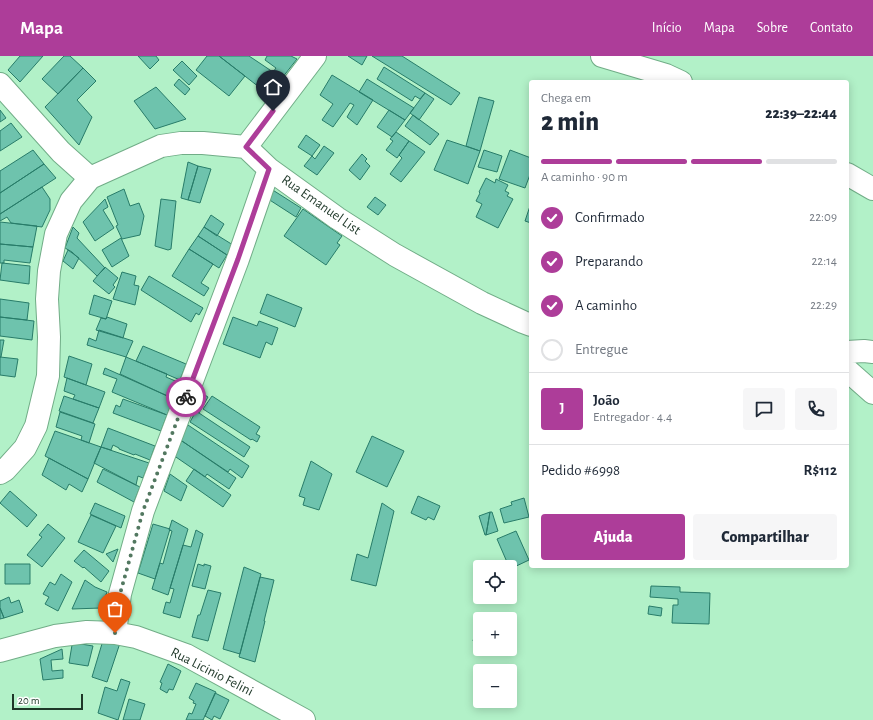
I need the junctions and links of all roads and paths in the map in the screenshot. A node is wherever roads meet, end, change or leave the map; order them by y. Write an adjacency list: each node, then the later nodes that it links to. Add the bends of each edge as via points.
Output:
1 (315, 56): 5 (street)
2 (602, 56): 3 (street)
3 (677, 80)
4 (0, 84): 8 (street, via 60,152)
5 (246, 147): 6 (street, Rua Emanuel List); 8 (street, via 203,143 161,146)
6 (269, 169): 10 (street, Rua Emanuel List, via 337,218 395,255 482,303); 16 (street, via 238,259 143,511 120,594)
7 (849, 175): 9 (street)
8 (90, 178): 15 (street, via 71,201 56,234 47,299 50,337 48,376 36,426 25,448)
9 (873, 190)
10 (529, 324)
11 (849, 352): 12 (street)
12 (873, 352)
13 (849, 372): 14 (street)
14 (873, 393)
15 (0, 473)
16 (115, 633): 17 (street, Rua Licinio Felini, via 86,632 55,636); 18 (street, Rua Licinio Felini, via 136,637 186,656)
17 (0, 651)
18 (304, 720)

